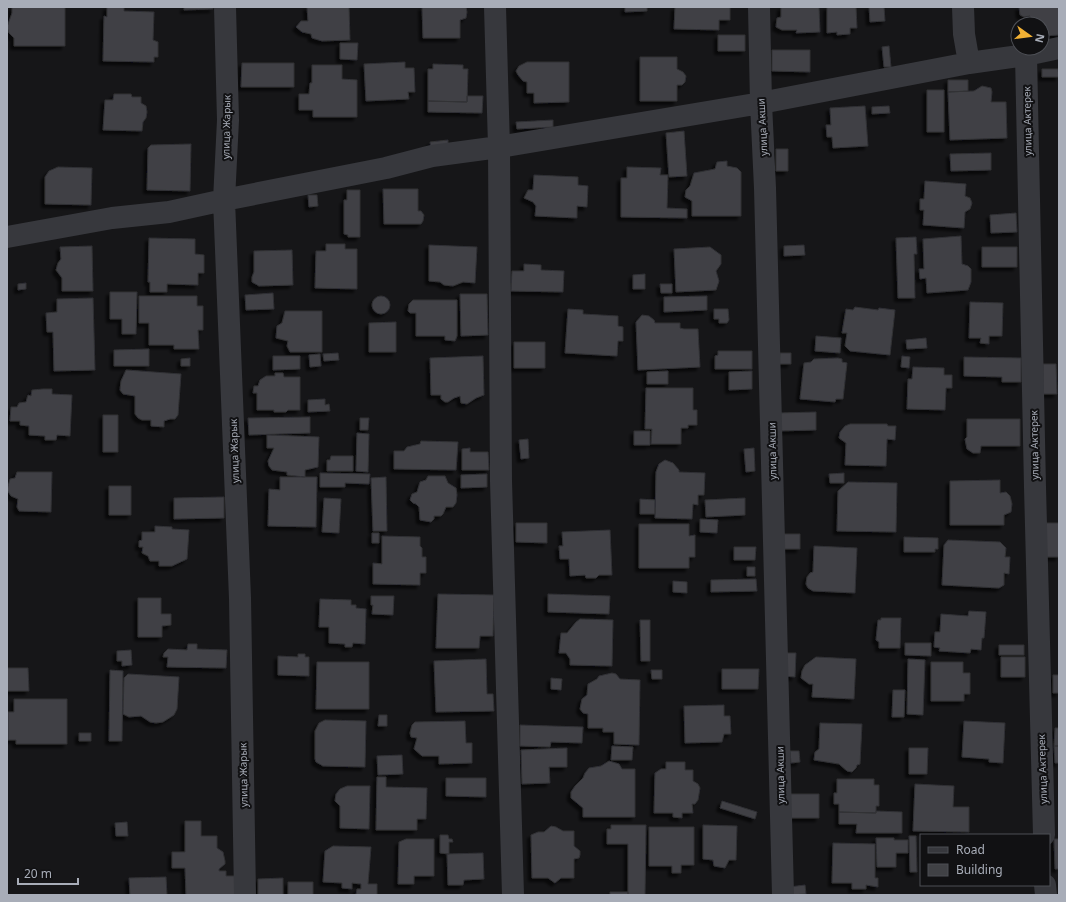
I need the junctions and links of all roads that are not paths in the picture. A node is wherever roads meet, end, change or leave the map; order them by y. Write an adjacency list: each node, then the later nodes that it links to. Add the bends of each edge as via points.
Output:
1 (225, 7): 10 (street, улица Жарык, via 228,120)
2 (495, 7): 9 (street)
3 (759, 7): 8 (street, улица Акши)
4 (963, 7): 7 (street)
5 (1019, 56): 7 (street)
6 (1026, 56): 12 (street, улица Актерек)
7 (969, 63): 8 (street)
8 (761, 103): 9 (street); 15 (street, улица Акши)
9 (499, 147): 10 (street, via 432,156 372,171); 14 (street, via 501,481)
10 (224, 200): 11 (street, via 169,212 112,218); 13 (street, улица Жарык, via 240,598)
11 (7, 237)
12 (1044, 834)
13 (245, 895)
14 (513, 895)
15 (783, 895)

